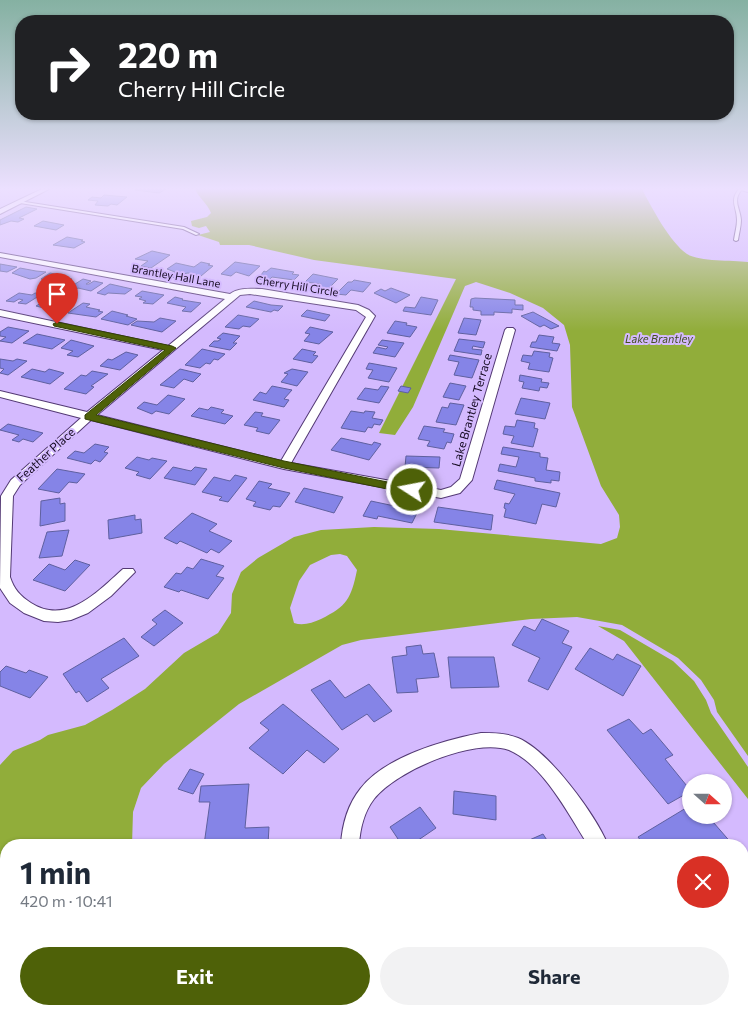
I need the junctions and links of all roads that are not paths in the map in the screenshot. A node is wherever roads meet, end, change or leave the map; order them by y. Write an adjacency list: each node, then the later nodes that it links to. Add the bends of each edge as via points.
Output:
1 (737, 236): 2 (lane)
2 (736, 240)
3 (0, 255): 4 (street, Brantley Hall Lane)
4 (231, 297): 7 (street, Cherry Hill Circle); 10 (street, Cherry Hill Circle, via 237,293 262,292 358,308 371,316)
5 (0, 312): 7 (street)
6 (510, 330): 10 (street, Lake Brantley Terrace, via 466,480 453,492 430,494)
7 (172, 348): 9 (street, Cherry Hill Circle)
8 (0, 394): 9 (street)
9 (88, 417): 10 (street); 11 (street, Feather Place, via 28,469 7,496 3,578 16,601 36,612 67,616 95,602)
10 (284, 465)
11 (128, 572)
12 (350, 839): 13 (street, via 357,811 369,791 387,775 452,746 476,740 498,740 514,744 540,762)
13 (594, 839)

